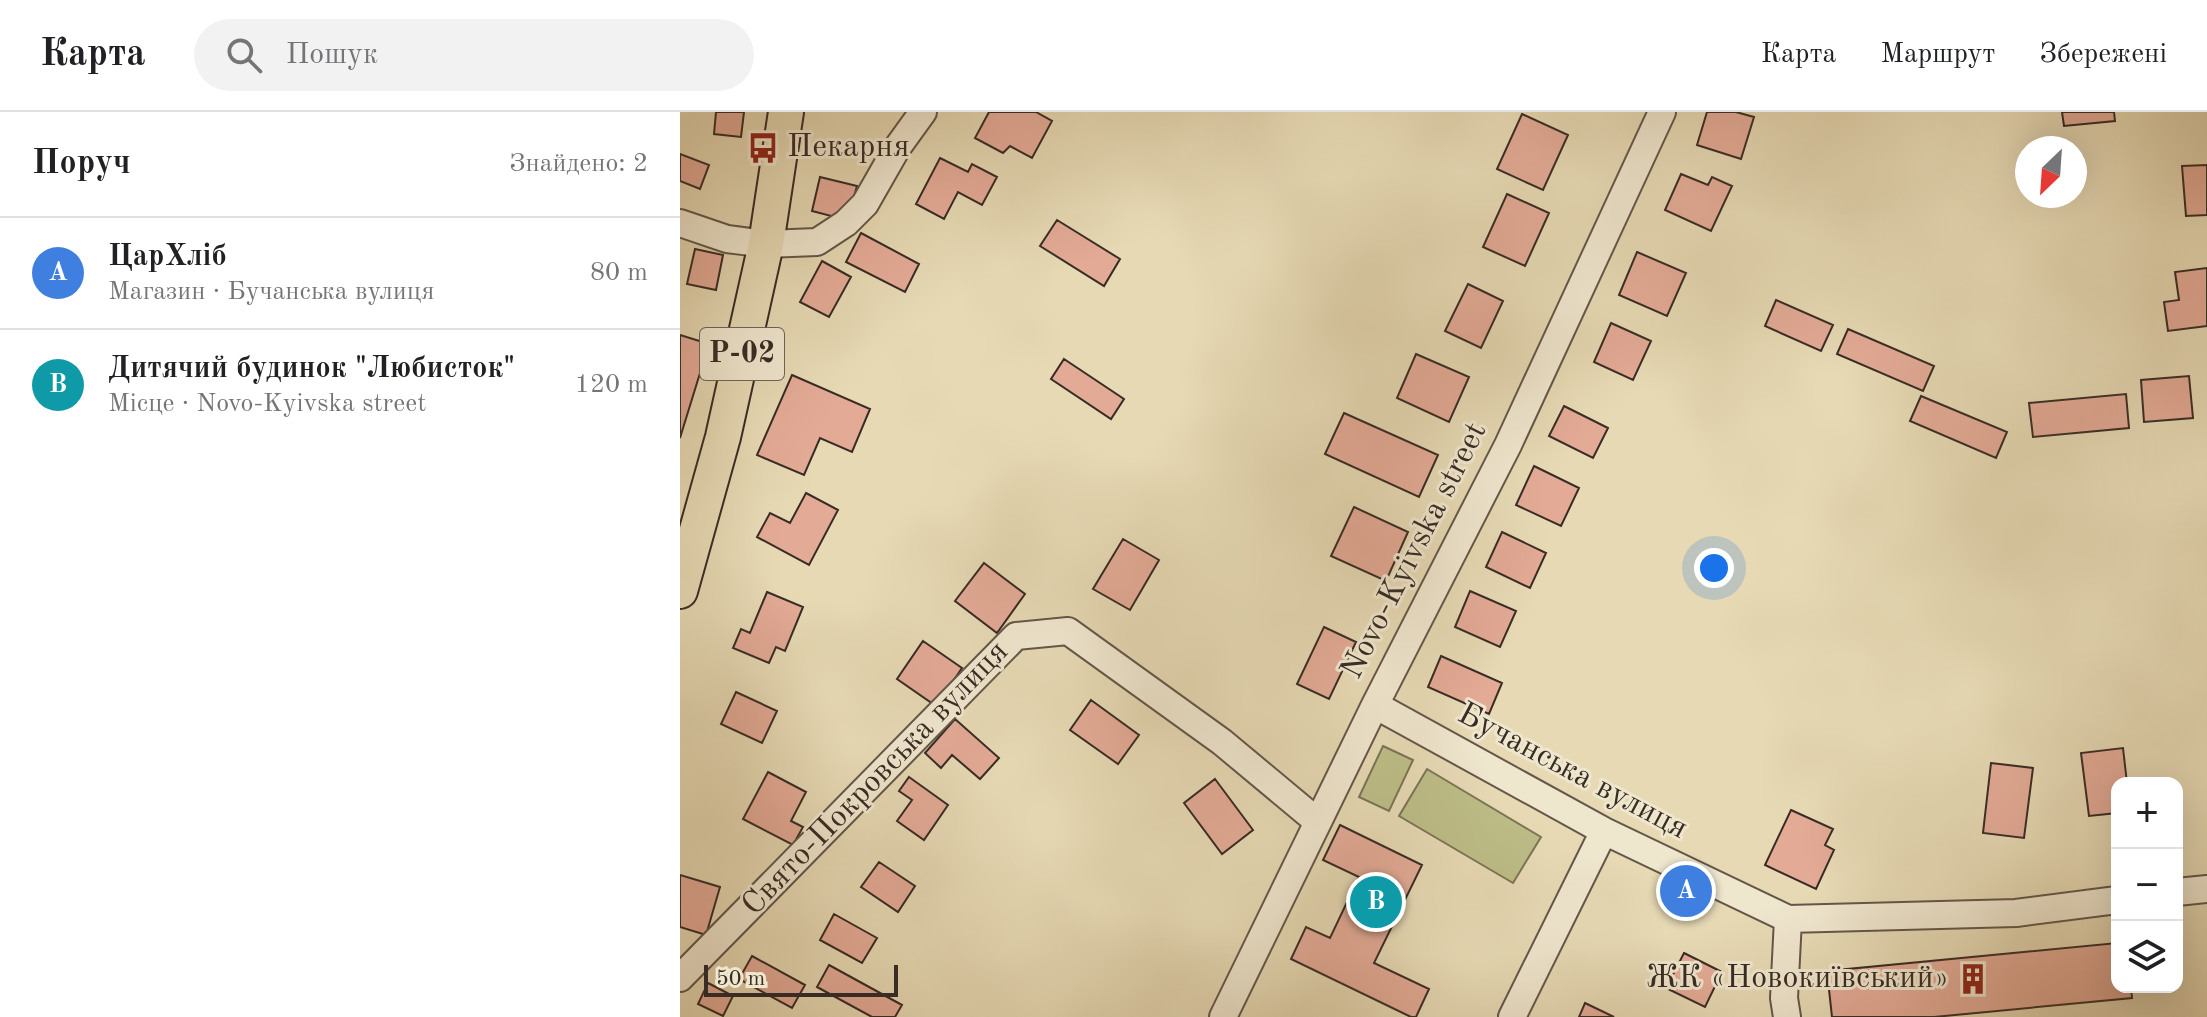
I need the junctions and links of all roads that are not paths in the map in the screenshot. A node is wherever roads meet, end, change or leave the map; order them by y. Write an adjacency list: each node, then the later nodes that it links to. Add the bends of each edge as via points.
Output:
1 (786, 112): 5 (main road, Р-02)
2 (923, 112): 5 (street, via 865,204 846,223 817,242)
3 (1662, 112): 7 (street, Novo-Kyivska street, via 1508,445)
4 (680, 223): 5 (street, via 727,239)
5 (766, 244): 6 (main road, Р-02, via 723,437)
6 (680, 591)
7 (1375, 705): 8 (street, Novo-Kyivska street); 9 (street, Бучанська вулиця)
8 (1318, 822): 14 (street, Свято-Покровська вулиця, via 1222,742 1068,631 1016,636); 15 (street, Novo-Kyivska street)
9 (1604, 831): 13 (street, Бучанська вулиця); 16 (street)
10 (2207, 889): 11 (street)
11 (2183, 891)
12 (2111, 901): 13 (street, Бучанська вулиця, via 2016,913)
13 (1788, 919): 17 (street)
14 (680, 978)
15 (1223, 1017)
16 (1512, 1017)
17 (1787, 1017)

